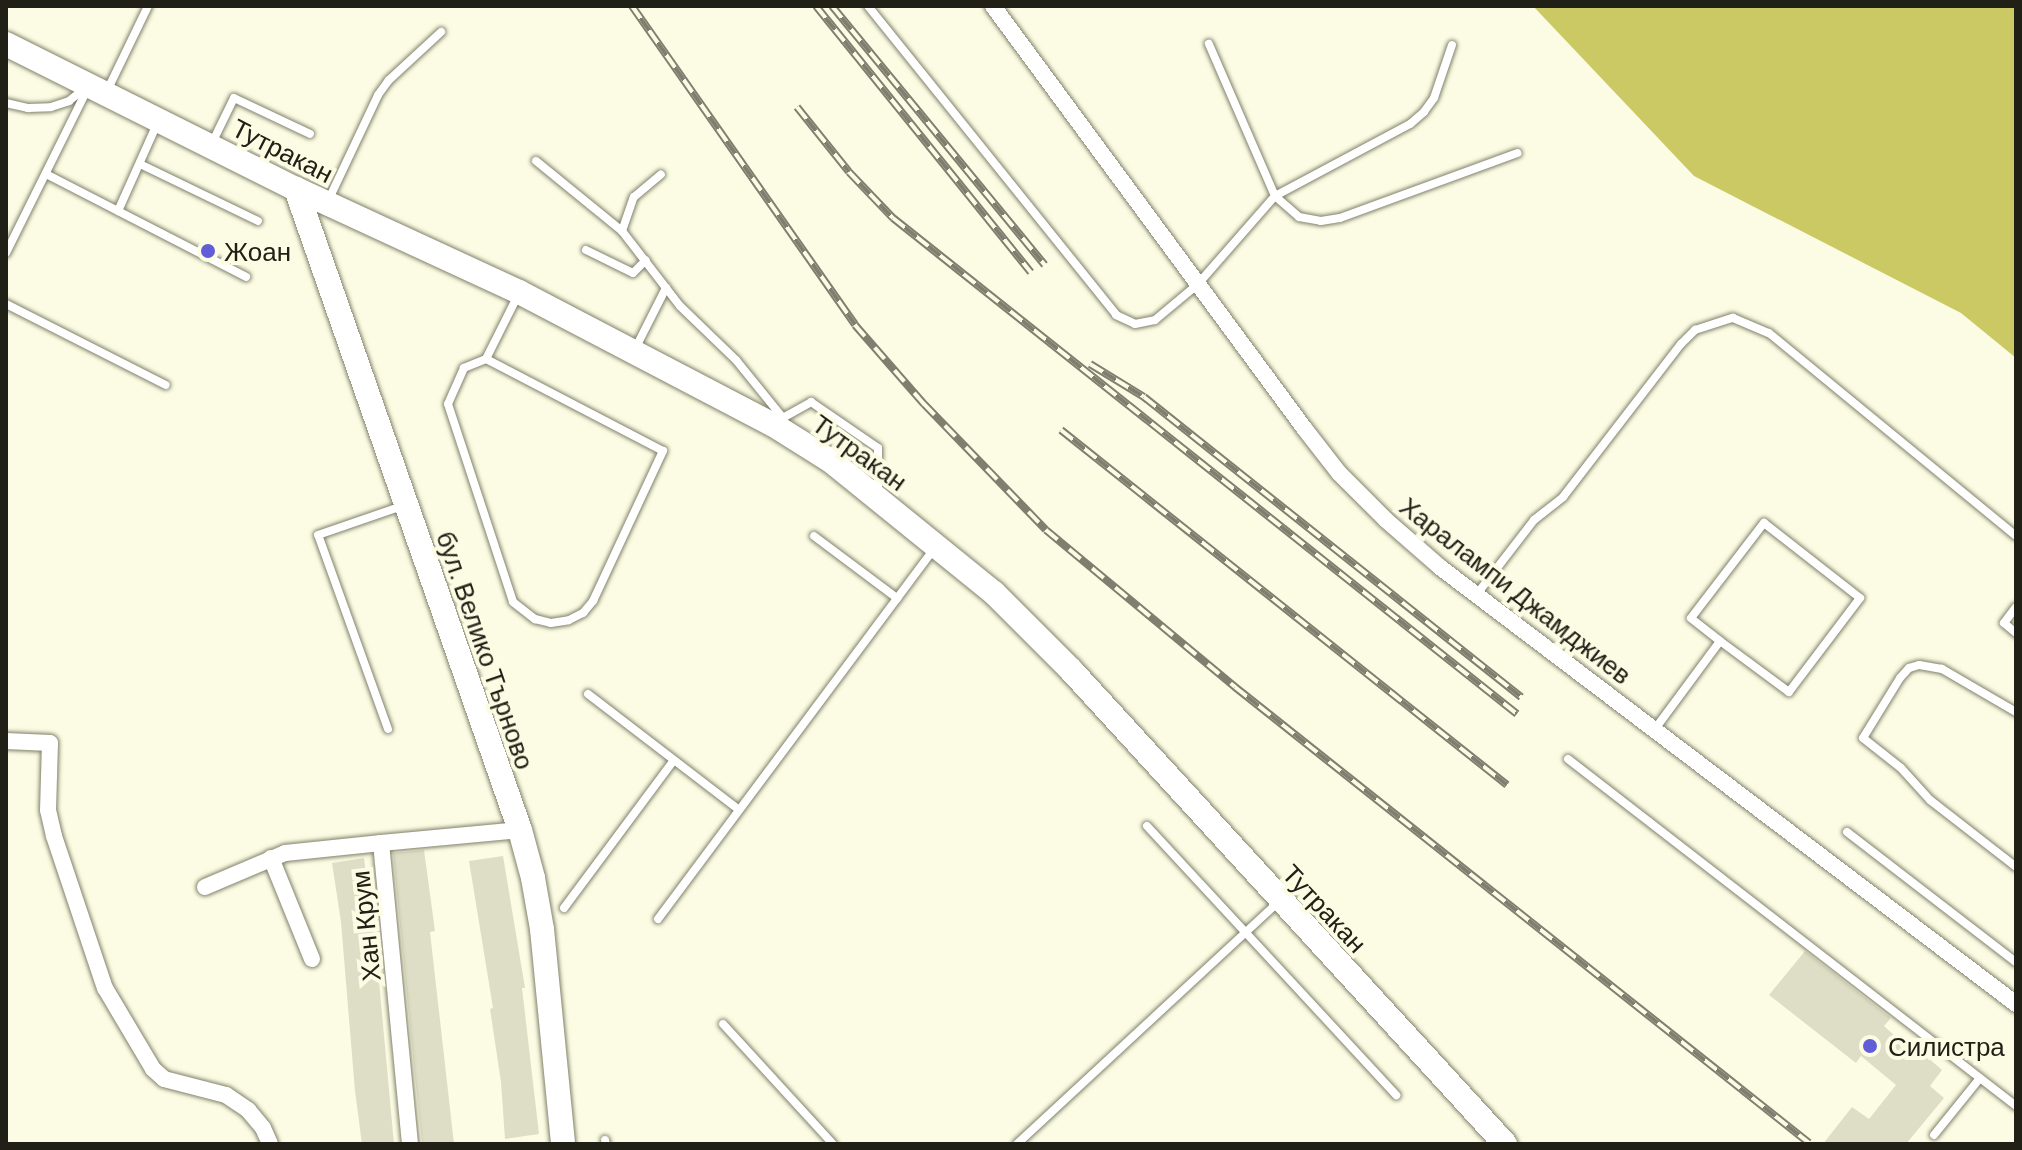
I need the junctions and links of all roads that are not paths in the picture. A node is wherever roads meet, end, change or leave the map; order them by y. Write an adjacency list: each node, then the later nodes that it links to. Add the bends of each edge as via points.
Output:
1 (148, 6): 8 (lane)
2 (868, 6): 28 (lane, via 1116,315 1135,324 1155,320)
3 (993, 6): 28 (street, Харалампи Джамджиев)
4 (441, 32): 20 (lane, via 378,95)
5 (6, 44): 8 (street, Тутракан)
6 (1209, 44): 19 (lane)
7 (1452, 45): 19 (lane, via 1434,98 1410,124)
8 (98, 88): 9 (lane, via 51,107); 10 (street, Тутракан); 16 (lane)
9 (6, 103)
10 (160, 119): 12 (street, Тутракан); 15 (lane)
11 (310, 134): 12 (lane, via 234,98)
12 (211, 145): 18 (street, Тутракан)
13 (1518, 153): 19 (lane, via 1340,218 1299,217)
14 (536, 161): 23 (lane)
15 (140, 164): 21 (lane); 22 (lane)
16 (46, 174): 21 (lane); 25 (lane)
17 (661, 174): 23 (lane, via 634,197)
18 (296, 189): 20 (street, Тутракан); 37 (street, бул. Велико Търново)
19 (1275, 196): 28 (lane)
20 (327, 204): 30 (street, Тутракан)
21 (118, 211): 27 (lane)
22 (258, 221)
23 (622, 231): 26 (lane)
24 (586, 250): 26 (lane, via 633,273)
25 (6, 251)
26 (646, 260): 29 (lane)
27 (246, 277)
28 (1198, 284): 41 (street, Харалампи Джамджиев, via 1339,473)
29 (666, 288): 32 (lane); 35 (lane, via 754,380)
30 (519, 292): 32 (street, Тутракан); 33 (lane)
31 (6, 304): 34 (lane)
32 (633, 351): 35 (street, Тутракан)
33 (486, 359): 33 (lane, via 663,451 593,601 569,620 535,619 513,602 448,404 464,368)
34 (166, 385)
35 (777, 421): 36 (street, Тутракан); 36 (lane, via 811,402 878,448)
36 (878, 496): 40 (street, Тутракан)
37 (405, 504): 48 (lane, via 318,535); 55 (street, бул. Велико Търново)
38 (814, 536): 42 (lane)
39 (2016, 536): 41 (lane, via 1769,333 1733,318 1695,330 1681,344 1563,497 1534,520)
40 (936, 546): 42 (lane); 61 (street, Тутракан, via 994,593 1071,670)
41 (1476, 595): 49 (street, Харалампи Джамджиев)
42 (897, 598): 53 (lane)
43 (2016, 607): 44 (lane, via 2004,623)
44 (2016, 633)
45 (1720, 641): 45 (lane, via 1691,618 1764,523 1860,598 1789,692); 49 (lane)
46 (588, 694): 52 (lane)
47 (2016, 712): 59 (lane, via 1942,669 1919,665 1900,678 1863,738 1930,800)
48 (388, 729)
49 (1654, 730): 67 (street, Харалампи Джамджиев)
50 (6, 741): 73 (street, via 50,743 48,810 54,836 105,988 153,1069 164,1079 226,1095 248,1110)
51 (1568, 759): 69 (lane)
52 (674, 760): 53 (lane); 62 (lane)
53 (739, 810): 63 (lane)
54 (1147, 826): 64 (lane)
55 (520, 830): 57 (street, Хан Крум); 75 (street, бул. Велико Търново, via 542,929)
56 (1847, 832): 66 (lane)
57 (381, 843): 58 (street); 74 (street, Хан Крум)
58 (271, 858): 60 (street); 65 (street)
59 (2016, 867)
60 (205, 887)
61 (1280, 900): 64 (lane); 78 (street, Тутракан)
62 (564, 908)
63 (658, 919)
64 (1245, 932): 70 (lane); 77 (lane)
65 (312, 959)
66 (2016, 962)
67 (2016, 1004)
68 (723, 1024): 76 (lane)
69 (1980, 1078): 71 (lane); 72 (lane)
70 (1396, 1095)
71 (2016, 1106)
72 (1934, 1135)
73 (270, 1144)
74 (410, 1144)
75 (563, 1144)
76 (833, 1144)
77 (1017, 1144)
78 (1505, 1144)

